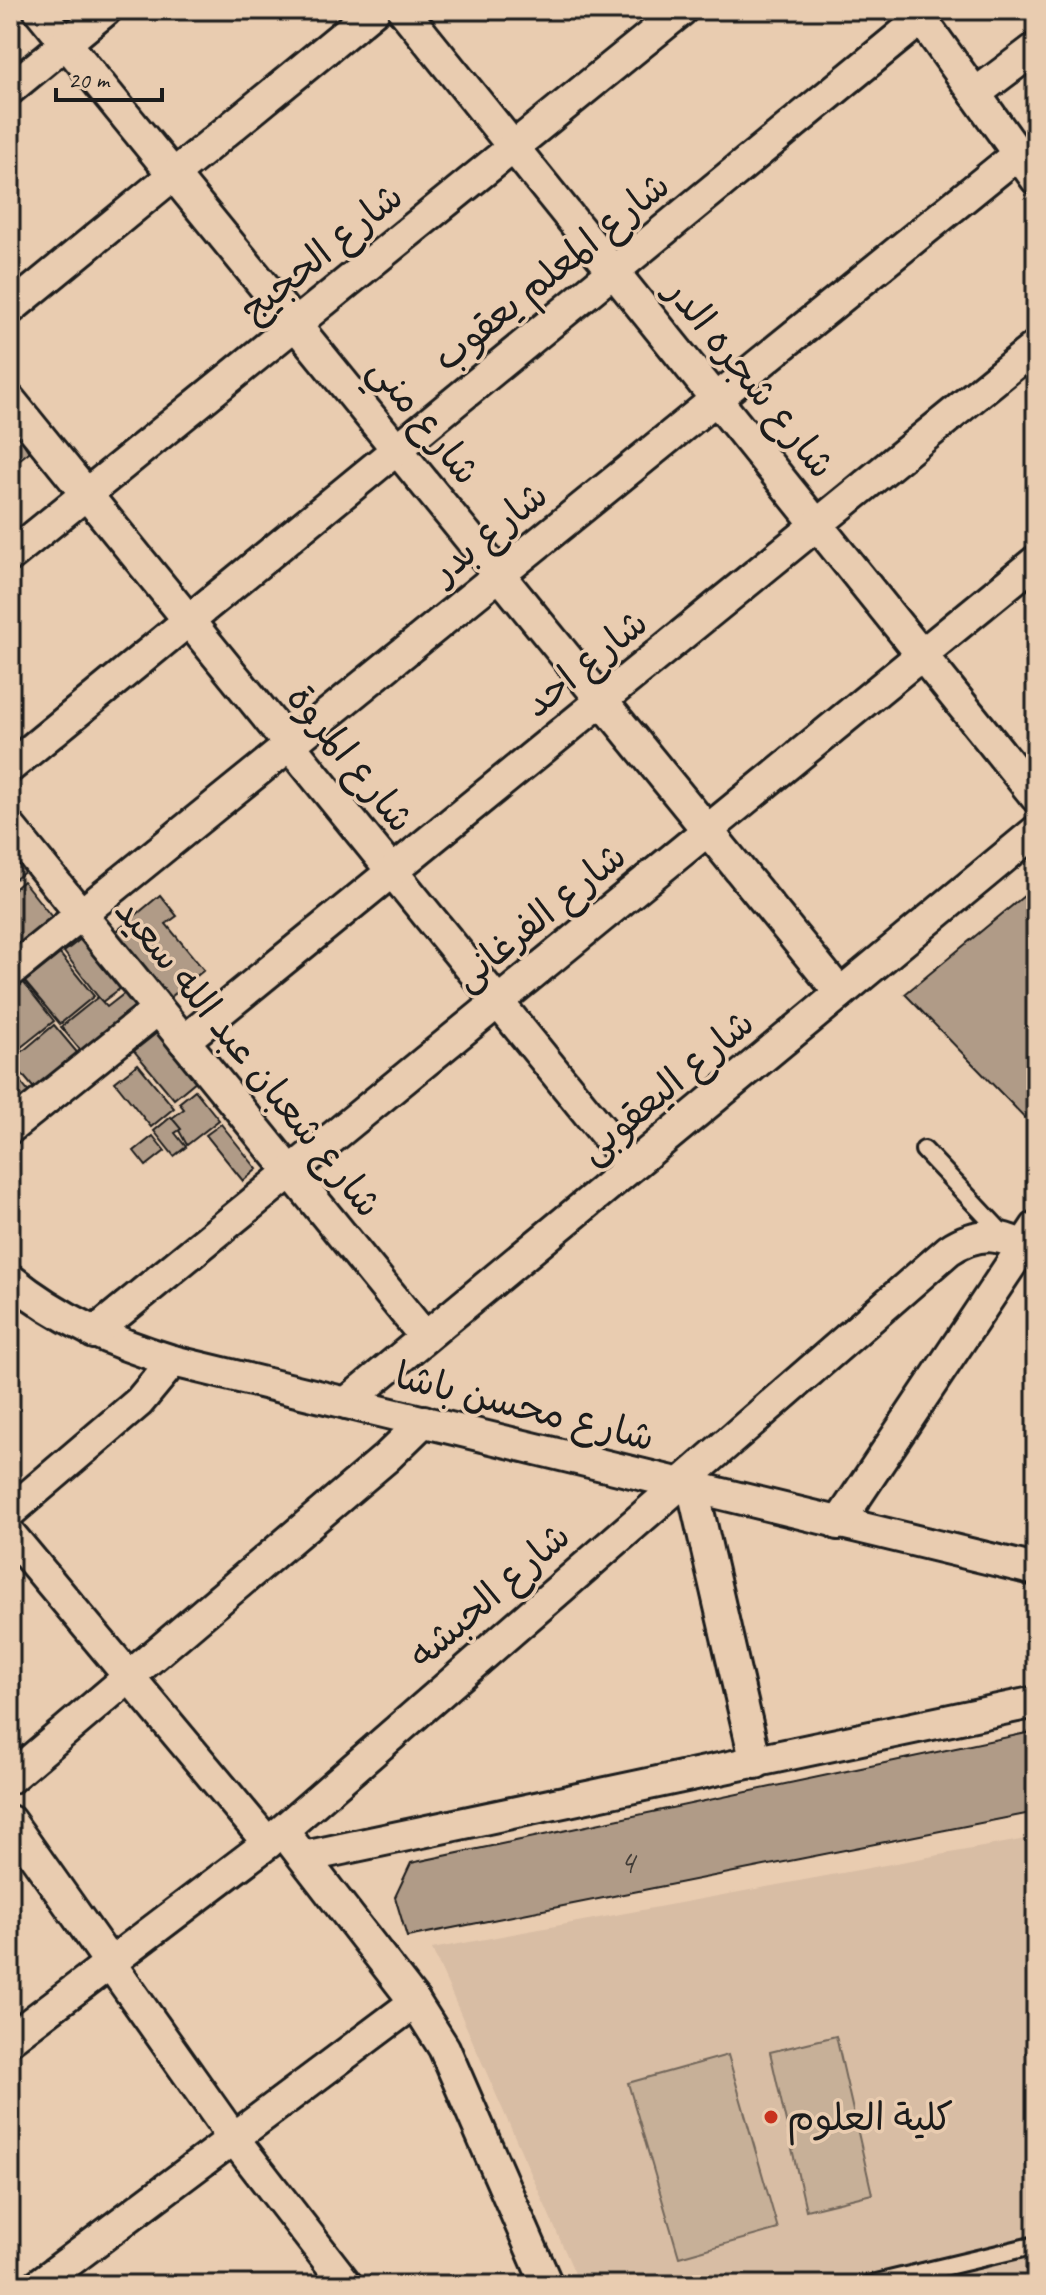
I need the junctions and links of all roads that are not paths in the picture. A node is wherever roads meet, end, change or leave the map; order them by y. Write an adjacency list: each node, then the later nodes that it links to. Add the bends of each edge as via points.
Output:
1 (39, 10): 7 (street, شارع مني)
2 (106, 10): 7 (street)
3 (374, 10): 13 (street)
4 (403, 10): 11 (street, شارع شجره الدر)
5 (682, 10): 11 (street, شارع الحجيج)
6 (918, 14): 10 (street); 15 (street, شارع المعلم يعقوب)
7 (66, 43): 9 (street); 13 (street, شارع مني)
8 (1036, 48): 10 (street)
9 (10, 89)
10 (975, 94): 12 (street)
11 (514, 147): 15 (street, شارع شجره الدر); 17 (street, شارع الحجيج)
12 (1018, 154): 14 (street); 19 (street, شارع بدر)
13 (173, 175): 16 (street); 17 (street, شارع مني)
14 (1036, 179)
15 (613, 271): 19 (street, شارع شجره الدر); 21 (street, شارع المعلم يعقوب)
16 (10, 309)
17 (295, 324): 21 (street, شارع مني); 22 (street, شارع الحجيج)
18 (1036, 346): 23 (street, شارع احد)
19 (716, 399): 23 (street, شارع شجره الدر); 26 (street, شارع بدر)
20 (10, 400): 22 (street, شارع المروة)
21 (397, 449): 26 (street, شارع مني); 27 (street, شارع المعلم يعقوب)
22 (86, 494): 24 (street, شارع الحجيج); 27 (street, شارع المروة)
23 (818, 525): 28 (street, شارع شجره الدر); 29 (street, شارع احد)
24 (10, 556)
25 (1036, 561): 28 (street, شارع الفرغانى)
26 (500, 575): 29 (street, شارع مني); 30 (street, شارع بدر)
27 (189, 620): 30 (street, شارع المروة); 31 (street, شارع المعلم يعقوب)
28 (922, 654): 32 (street, شارع شجره الدر); 34 (street, شارع الفرغانى)
29 (602, 701): 34 (street, شارع مني); 36 (street, شارع احد)
30 (290, 745): 36 (street, شارع المروة); 37 (street, شارع بدر)
31 (10, 767)
32 (1036, 797)
33 (10, 827): 37 (street, شارع شعبان عبد الله سعيد)
34 (708, 830): 39 (street, شارع مني); 40 (street, شارع الفرغانى)
35 (1036, 831): 39 (street, شارع اليعقوبى)
36 (392, 872): 40 (street, شارع المروة); 42 (street, شارع احد)
37 (81, 914): 38 (street, شارع بدر); 41 (street, شارع شعبان عبد الله سعيد)
38 (10, 972)
39 (840, 993): 45 (street, شارع اليعقوبى)
40 (497, 1002): 45 (street, شارع المروة); 46 (street, شارع الفرغانى)
41 (158, 1009): 42 (street, شارع شعبان عبد الله سعيد); 43 (street)
42 (184, 1041): 46 (street, شارع شعبان عبد الله سعيد)
43 (10, 1128)
44 (924, 1150): 47 (lane)
45 (631, 1166): 50 (street, شارع اليعقوبى)
46 (291, 1171): 49 (street, شارع الفرغانى); 50 (street, شارع شعبان عبد الله سعيد)
47 (1025, 1240): 54 (street, شارع الحبشه, via 984,1234 949,1250); 56 (street)
48 (10, 1279): 49 (street, شارع محسن باشا)
49 (94, 1333): 51 (street, شارع محسن باشا)
50 (425, 1337): 52 (street, شارع اليعقوبى)
51 (173, 1361): 52 (street, شارع محسن باشا); 55 (street, via 139,1402)
52 (346, 1403): 53 (street, شارع محسن باشا)
53 (424, 1421): 54 (street, شارع محسن باشا); 59 (street)
54 (684, 1487): 56 (street, شارع محسن باشا); 61 (street); 64 (street, شارع الحبشه)
55 (10, 1512)
56 (838, 1524): 58 (street, شارع محسن باشا)
57 (10, 1534): 59 (street)
58 (1031, 1560)
59 (129, 1676): 62 (street); 64 (street)
60 (1036, 1702): 61 (street)
61 (756, 1763): 65 (street)
62 (10, 1778)
63 (10, 1821): 66 (street)
64 (274, 1837): 65 (street); 66 (street, شارع الحبشه)
65 (304, 1857): 67 (street)
66 (110, 1963): 68 (street, شارع الحبشه); 69 (street)
67 (415, 2002): 69 (street); 71 (street, via 466,2093)
68 (10, 2039)
69 (234, 2139): 72 (street); 73 (street)
70 (1036, 2245): 74 (lane)
71 (539, 2281)
72 (38, 2285)
73 (347, 2285)
74 (868, 2285)

